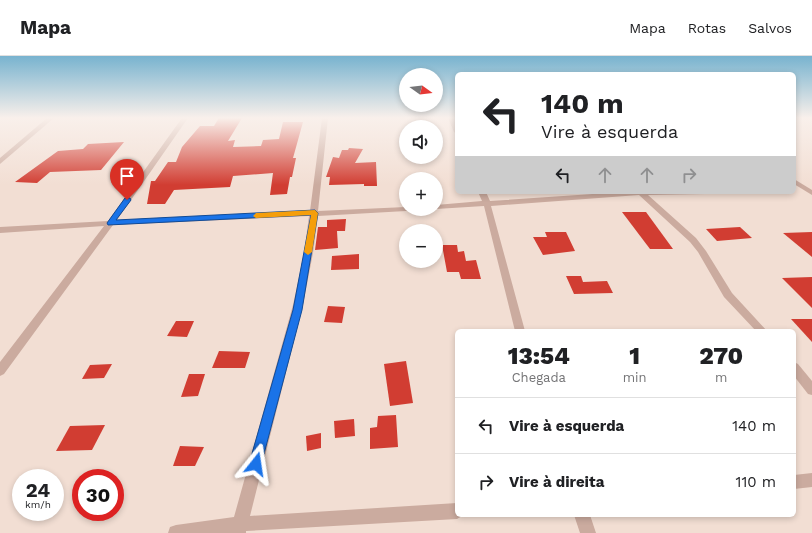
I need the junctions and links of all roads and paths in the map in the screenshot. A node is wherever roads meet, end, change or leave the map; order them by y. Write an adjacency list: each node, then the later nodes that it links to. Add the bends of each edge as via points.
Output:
1 (25, 140): 4 (street)
2 (169, 140): 15 (street)
3 (322, 140): 14 (street)
4 (0, 162)
5 (796, 182): 7 (street)
6 (796, 190): 7 (street)
7 (810, 192)
8 (483, 194): 11 (street)
9 (622, 194): 11 (street)
10 (642, 194): 18 (street, via 693,240 728,295)
11 (487, 204): 12 (street); 17 (street)
12 (443, 207)
13 (399, 209): 14 (street)
14 (315, 213): 15 (street); 26 (street, via 298,310 288,339)
15 (111, 223): 16 (street); 20 (street)
16 (0, 230)
17 (519, 329)
18 (760, 329)
19 (796, 370): 21 (street)
20 (0, 371)
21 (812, 390)
22 (812, 480): 23 (street)
23 (796, 482)
24 (455, 511): 26 (street)
25 (583, 517): 28 (street)
26 (239, 528): 27 (street)
27 (176, 533)
28 (588, 533)

